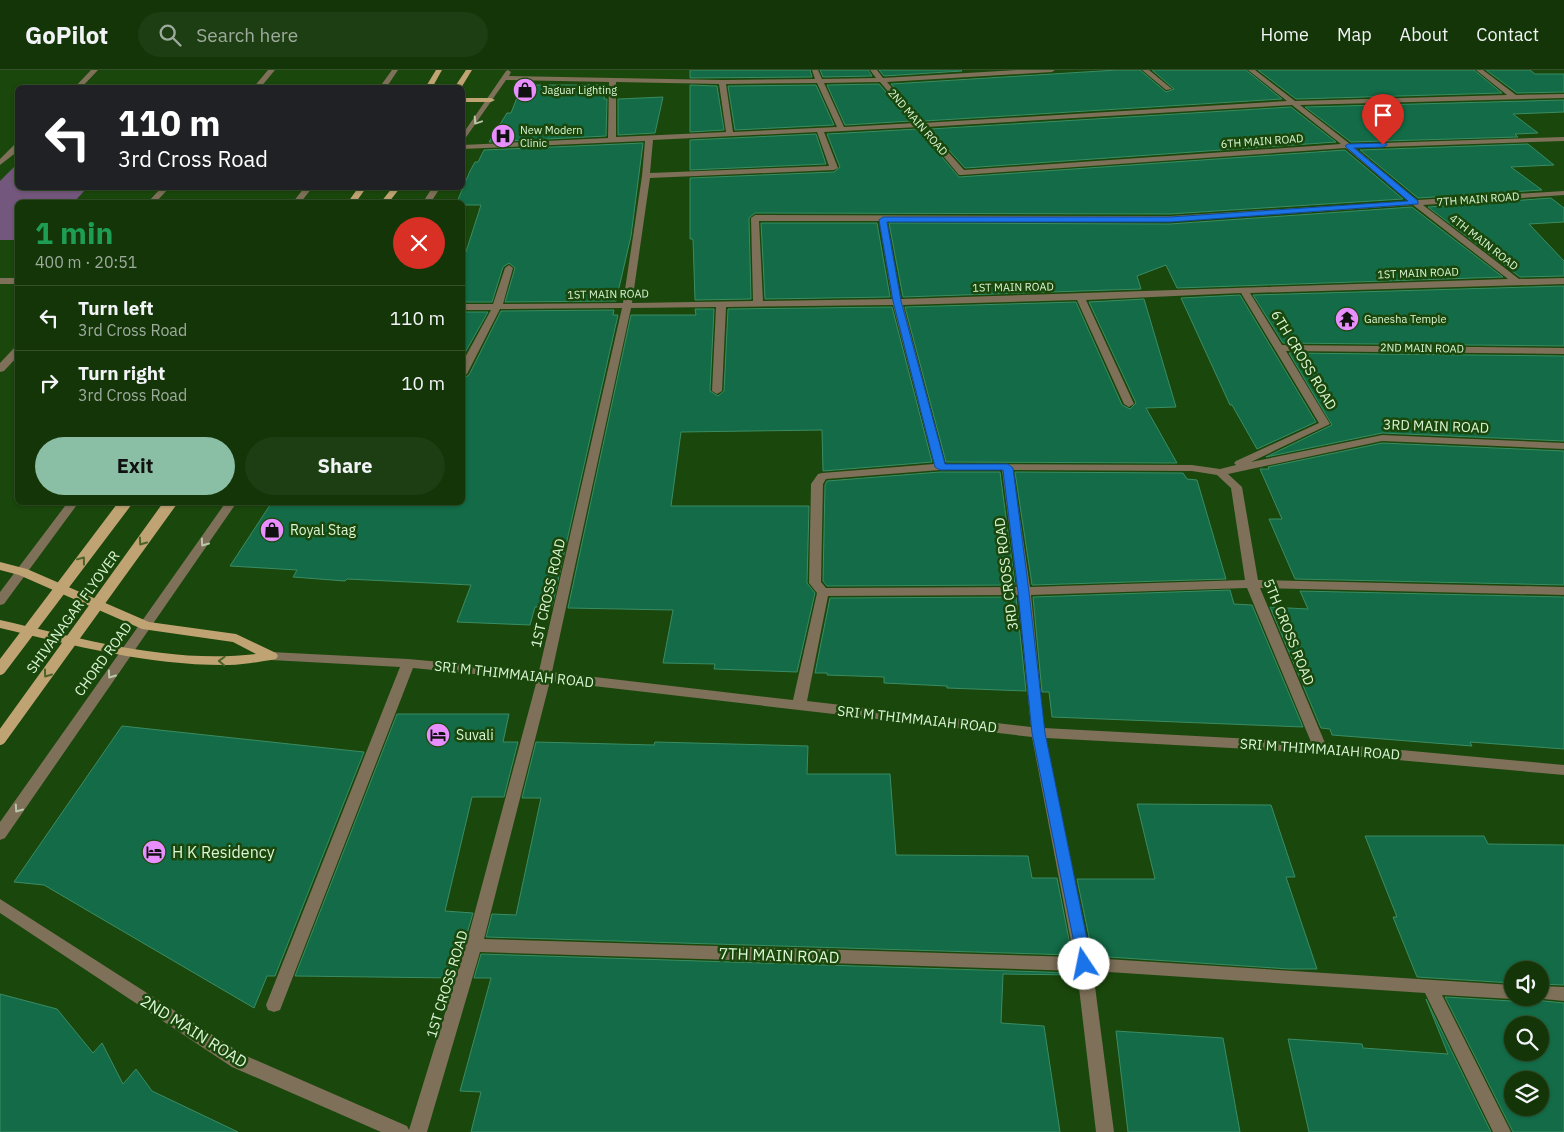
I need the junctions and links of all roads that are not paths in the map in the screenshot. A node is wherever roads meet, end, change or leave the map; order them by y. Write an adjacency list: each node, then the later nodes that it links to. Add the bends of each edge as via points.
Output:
1 (95, 70): 23 (street)
2 (272, 70): 24 (street)
3 (396, 70): 25 (street)
4 (433, 70): 26 (main road)
5 (440, 70): 26 (main road)
6 (469, 70): 27 (main road)
7 (509, 70): 16 (street)
8 (603, 70): 17 (street)
9 (669, 70): 22 (street)
10 (815, 70): 20 (street)
11 (873, 70): 21 (street, 2ND MAIN ROAD)
12 (1052, 70): 21 (street)
13 (1145, 70): 28 (street)
14 (1252, 70): 33 (street, 4TH MAIN ROAD)
15 (1479, 70): 30 (street)
16 (504, 78): 17 (street); 32 (street)
17 (601, 80): 18 (street)
18 (613, 80): 22 (street); 41 (street)
19 (718, 80): 20 (street); 22 (street); 37 (street)
20 (820, 80): 21 (street); 35 (street)
21 (882, 80): 34 (street, 2ND MAIN ROAD)
22 (668, 82)
23 (80, 85)
24 (259, 85)
25 (384, 85)
26 (430, 85)
27 (459, 85)
28 (1168, 89)
29 (1564, 96): 30 (street)
30 (1514, 97): 33 (street)
31 (465, 100): 32 (main road)
32 (491, 100): 38 (street, one-way to 38)
33 (1294, 103): 34 (street); 42 (street, 4TH MAIN ROAD)
34 (923, 125): 35 (street); 46 (street, 2ND MAIN ROAD)
35 (841, 128): 36 (street)
36 (820, 130): 37 (street); 47 (street, via 834,168)
37 (730, 134): 40 (street)
38 (465, 137)
39 (1564, 139): 42 (street, 6TH MAIN ROAD)
40 (649, 140): 41 (street); 47 (street, 1ST CROSS ROAD)
41 (612, 141): 43 (street)
42 (1348, 146): 46 (street, 6TH MAIN ROAD); 55 (street, 4TH MAIN ROAD)
43 (465, 147)
44 (15, 149): 45 (street)
45 (0, 163)
46 (962, 174)
47 (646, 176): 67 (street, 1ST CROSS ROAD)
48 (163, 190): 52 (street)
49 (306, 190): 53 (street)
50 (394, 190): 54 (main road)
51 (1563, 194): 55 (street, 7TH MAIN ROAD)
52 (154, 200)
53 (299, 200)
54 (387, 200)
55 (1415, 203): 56 (street, 7TH MAIN ROAD, via 1170,219); 60 (street, 4TH MAIN ROAD)
56 (883, 220): 64 (street); 66 (street, 7TH MAIN ROAD, via 755,218)
57 (509, 268): 69 (street)
58 (0, 281): 59 (street)
59 (15, 281)
60 (1516, 281): 61 (street, 1ST MAIN ROAD); 62 (street, 1ST MAIN ROAD)
61 (1564, 281)
62 (1244, 290): 63 (street, 1ST MAIN ROAD); 70 (street, 6TH CROSS ROAD)
63 (1080, 297): 64 (street, 1ST MAIN ROAD); 76 (street)
64 (897, 301): 66 (street, 1ST MAIN ROAD); 78 (street)
65 (721, 304): 66 (street, 1ST MAIN ROAD); 67 (street, 1ST MAIN ROAD); 75 (street)
66 (758, 304)
67 (627, 305): 69 (street, 1ST MAIN ROAD); 98 (street, 1ST CROSS ROAD)
68 (465, 307): 69 (street, 1ST MAIN ROAD)
69 (496, 307): 74 (street)
70 (1280, 348): 71 (street, 2ND MAIN ROAD); 80 (street, 6TH CROSS ROAD, via 1325,424)
71 (1564, 351)
72 (15, 352): 73 (street)
73 (0, 368)
74 (465, 368)
75 (717, 392)
76 (1129, 404)
77 (1564, 446): 80 (street, 3RD MAIN ROAD, via 1382,438)
78 (940, 467): 79 (street); 89 (street, via 822,476 817,484 815,583)
79 (1008, 468): 80 (street, via 1192,468); 90 (street, 3RD CROSS ROAD)
80 (1220, 472): 87 (street, 5TH CROSS ROAD, via 1236,487)
81 (72, 505): 86 (street)
82 (124, 505): 97 (main road, SHIVANAGAR FLYOVER, one-way to 82, bridge)
83 (169, 505): 101 (main road, SHIVANAGAR FLYOVER, one-way to 101, bridge)
84 (230, 505): 93 (street, CHORD ROAD, one-way to 93)
85 (0, 566): 86 (main road, SRI M THIMMAIAH ROAD)
86 (23, 572): 91 (street); 93 (main road, SRI M THIMMAIAH ROAD)
87 (1252, 584): 88 (street); 90 (street); 102 (street, 5TH CROSS ROAD)
88 (1564, 591)
89 (823, 592): 90 (street); 99 (street)
90 (1024, 592): 100 (street, 3RD CROSS ROAD)
91 (0, 601)
92 (0, 624): 94 (main road, SRI M THIMMAIAH ROAD)
93 (147, 626): 94 (street, CHORD ROAD); 95 (main road, SRI M THIMMAIAH ROAD, via 236,638)
94 (126, 653): 95 (main road, SRI M THIMMAIAH ROAD, one-way to 94, via 231,661); 104 (street, CHORD ROAD, one-way to 104)
95 (271, 656): 96 (street, SRI M THIMMAIAH ROAD)
96 (408, 663): 98 (street, SRI M THIMMAIAH ROAD); 112 (street)
97 (0, 669)
98 (545, 676): 99 (street, SRI M THIMMAIAH ROAD); 106 (street, 1ST CROSS ROAD)
99 (799, 706): 100 (street, SRI M THIMMAIAH ROAD)
100 (1038, 733): 102 (street, SRI M THIMMAIAH ROAD); 107 (street, 3RD CROSS ROAD)
101 (0, 739)
102 (1320, 748): 103 (street, SRI M THIMMAIAH ROAD)
103 (1564, 770)
104 (0, 834)
105 (0, 905): 113 (street, 2ND MAIN ROAD, via 238,1061)
106 (474, 945): 107 (street, 7TH MAIN ROAD); 114 (street, 1ST CROSS ROAD)
107 (1084, 964): 108 (street, 7TH MAIN ROAD); 115 (street, 3RD CROSS ROAD)
108 (1430, 987): 109 (street, 7TH MAIN ROAD); 116 (street)
109 (1504, 992)
110 (1549, 993): 111 (street)
111 (1564, 994)
112 (274, 1005)
113 (401, 1132)
114 (418, 1132)
115 (1106, 1132)
116 (1502, 1132)

